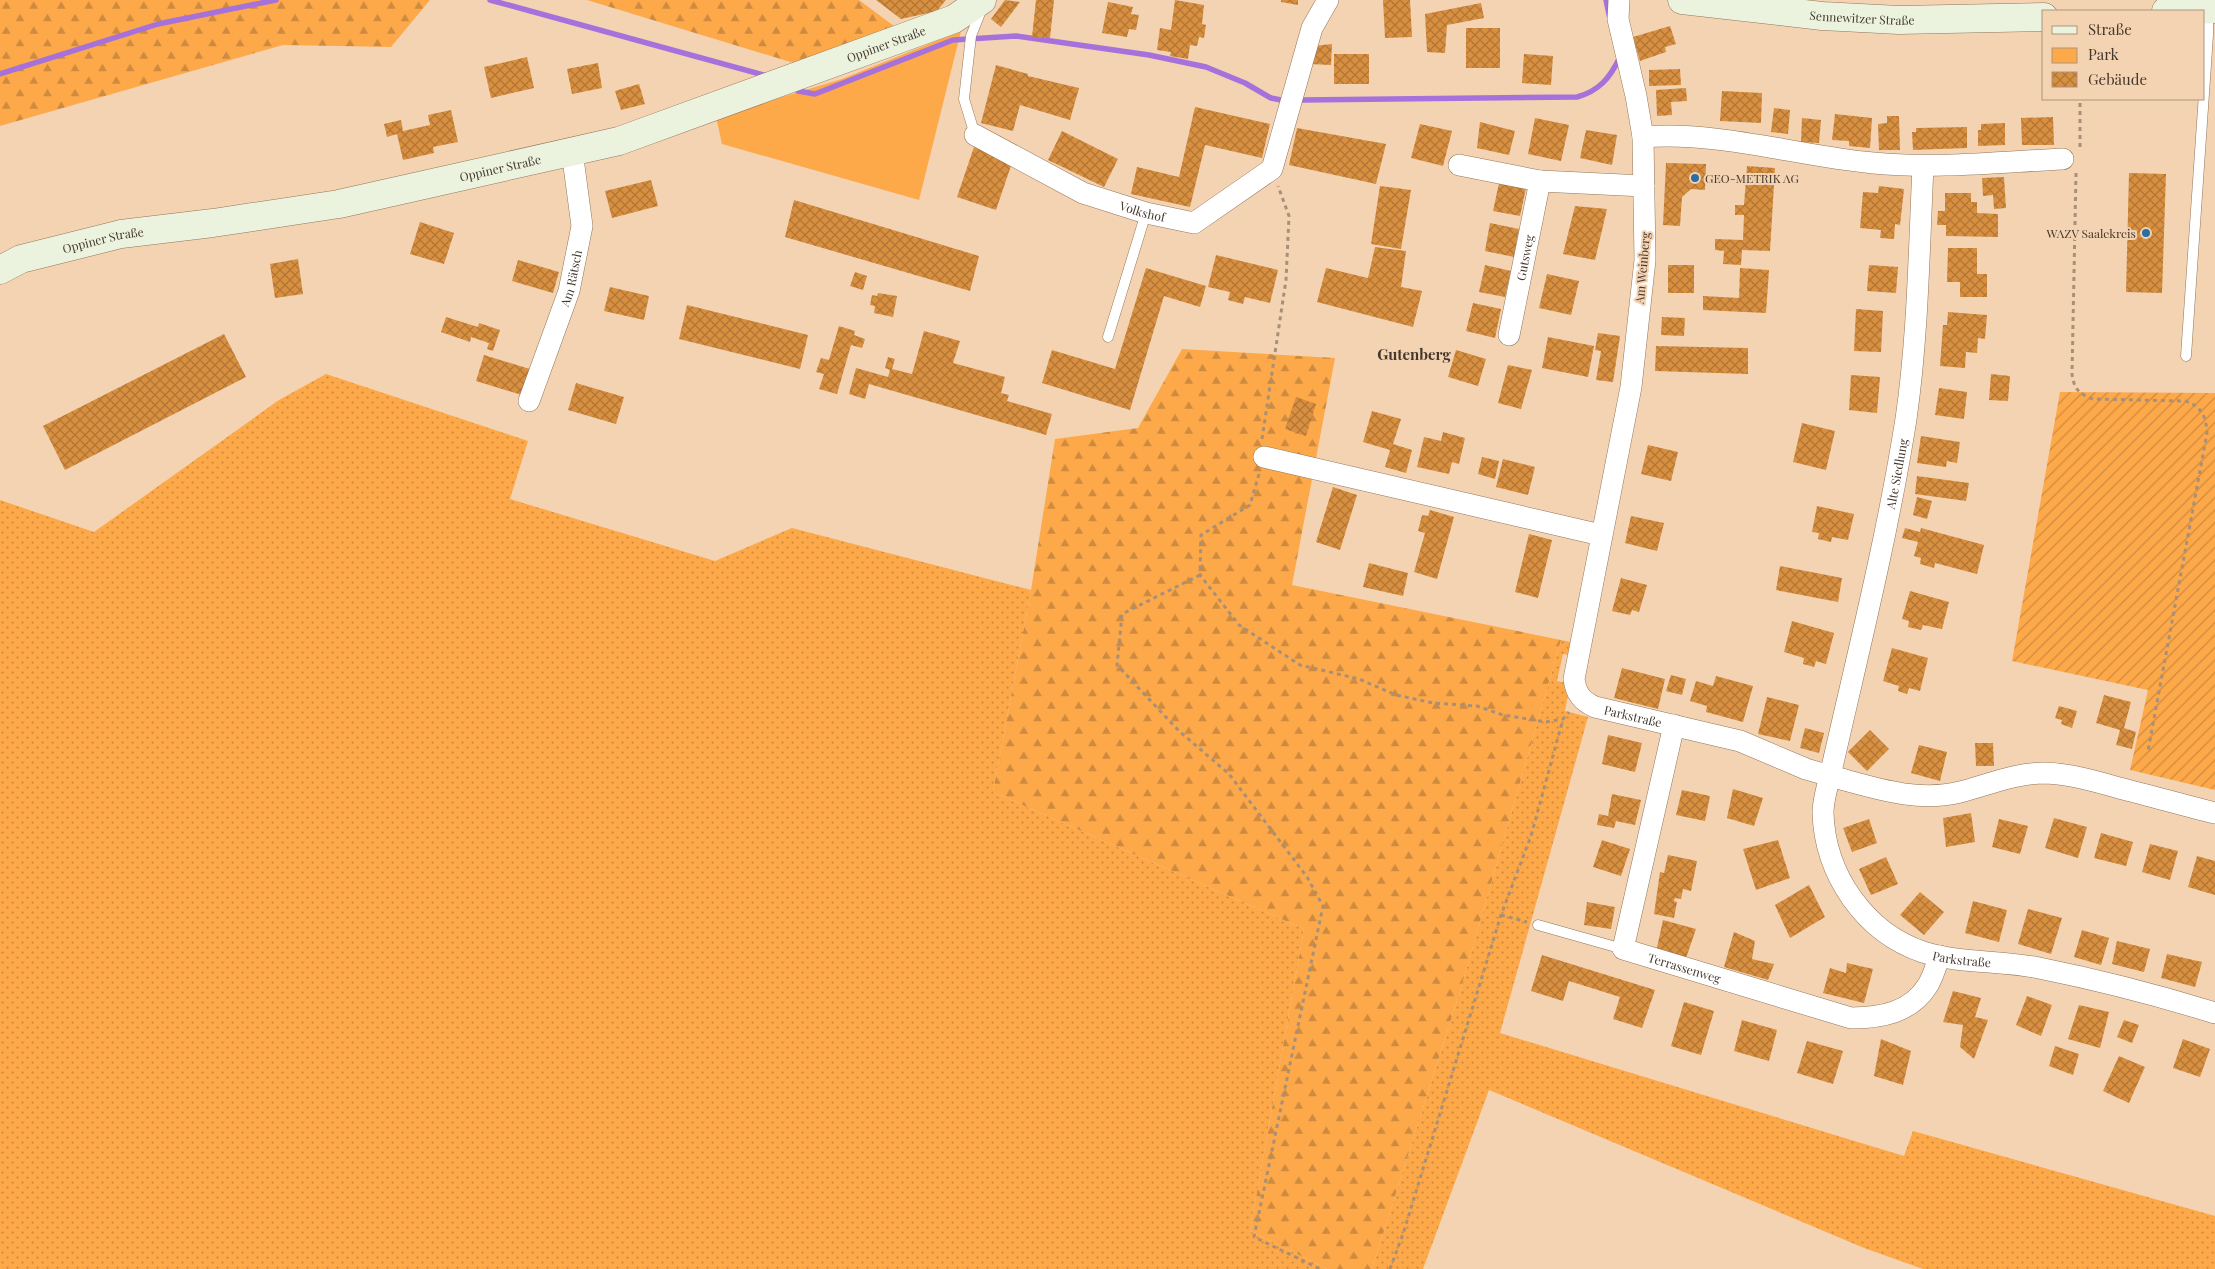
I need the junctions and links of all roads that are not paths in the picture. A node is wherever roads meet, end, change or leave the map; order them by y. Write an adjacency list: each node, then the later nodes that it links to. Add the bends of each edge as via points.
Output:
1 (984, 0): 10 (lane, Volkshof, via 971,36 964,99); 12 (street, Oppiner Straße, via 954,19 619,141)
2 (1328, 0): 18 (street, Volkshof, via 1312,28 1272,169 1194,222)
3 (1619, 0): 11 (street, Am Weinberg, via 1618,19)
4 (1682, 0): 7 (street, Sennewitzer Straße, via 1822,16 1899,20)
5 (2212, 9): 6 (street); 8 (lane)
6 (2189, 10)
7 (2042, 17)
8 (2205, 79)
9 (2204, 100): 22 (lane)
10 (975, 135): 18 (street, Volkshof, via 1083,193)
11 (1643, 136): 15 (street, via 1696,136 1800,154); 17 (street, Am Weinberg)
12 (572, 151): 19 (street, Oppiner Straße, via 339,204 213,224 121,234 21,259); 23 (street, Am Rätsch, via 582,226 569,291)
13 (2063, 158): 15 (street)
14 (1459, 165): 16 (street)
15 (1923, 166): 28 (street, Alte Siedlung, via 1906,418 1887,526)
16 (1540, 181): 17 (street); 20 (street, Gutsweg)
17 (1644, 186): 25 (street, Am Weinberg, via 1645,260 1631,387)
18 (1146, 213): 21 (lane)
19 (0, 270)
20 (1509, 335)
21 (1108, 337)
22 (2186, 356)
23 (529, 401)
24 (1264, 457): 25 (street)
25 (1601, 535): 26 (street, Am Weinberg, via 1574,679)
26 (1581, 699): 27 (street, Parkstraße, via 1595,707)
27 (1674, 725): 28 (street, Parkstraße, via 1740,741); 31 (street)
28 (1830, 776): 29 (street, Parkstraße, via 1909,795 1932,796 1959,793 2028,774 2071,775); 32 (street, Parkstraße, via 1823,812 1825,834 1847,894 1880,928 1899,941)
29 (2215, 813)
30 (1538, 925): 31 (lane)
31 (1622, 949): 32 (street, Terrassenweg, via 1850,1018 1880,1018 1911,1004 1928,985)
32 (1940, 956): 33 (street, Parkstraße, via 2033,967 2143,991)
33 (2215, 1013)

